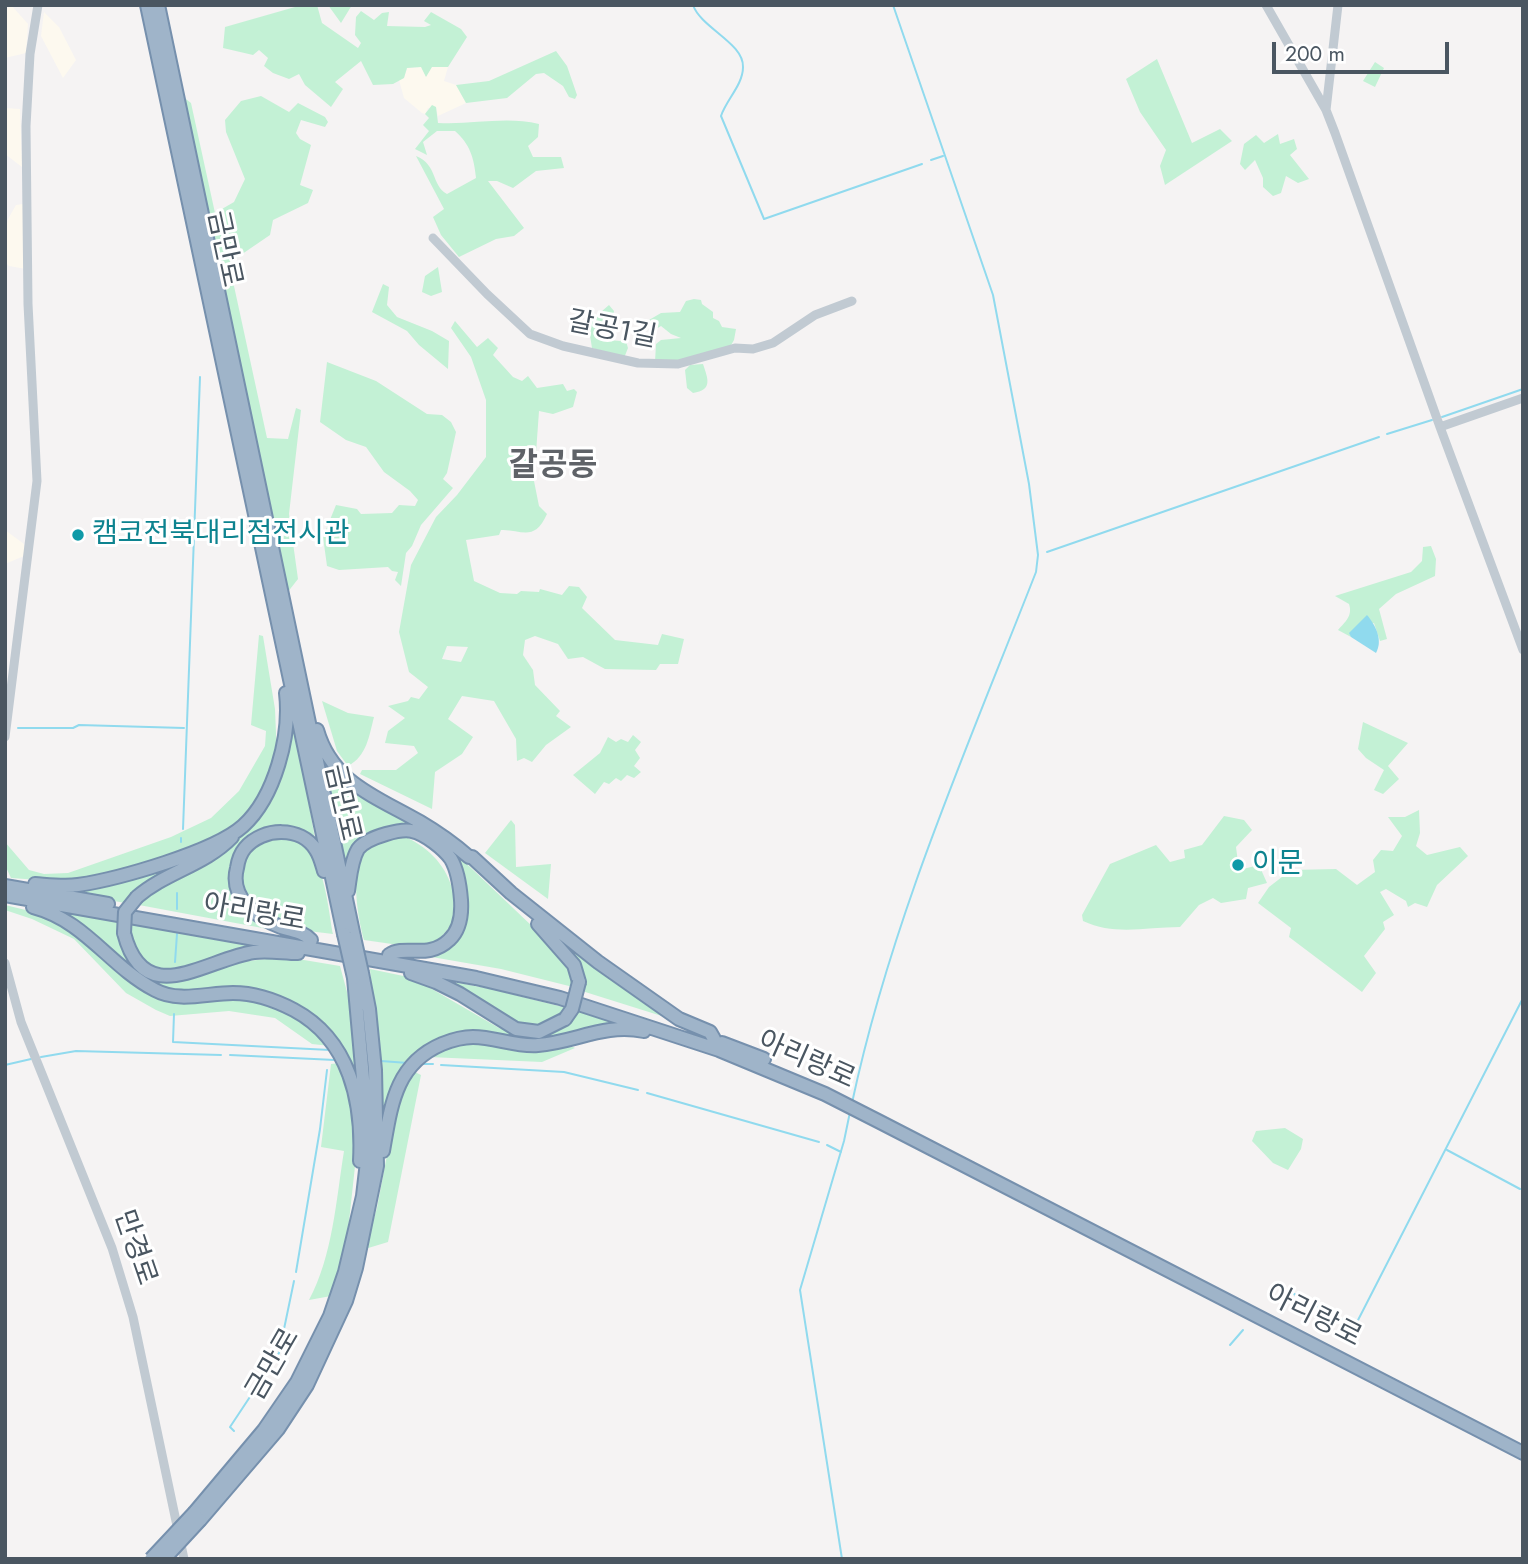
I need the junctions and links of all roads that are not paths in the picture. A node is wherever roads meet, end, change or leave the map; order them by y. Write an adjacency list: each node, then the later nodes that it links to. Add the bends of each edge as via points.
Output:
1 (38, 5): 14 (street, via 26,126 28,304 37,481)
2 (147, 5): 12 (highway, 금만로)
3 (158, 5): 13 (highway, 금만로)
4 (1266, 5): 6 (street)
5 (1338, 5): 6 (street)
6 (1326, 110): 10 (street)
7 (433, 238): 8 (street, 갈공1길, via 530,334 638,363 678,364 735,348 753,349 773,343 815,315)
8 (852, 301)
9 (1523, 398): 10 (street)
10 (1440, 427): 11 (street)
11 (1523, 650)
12 (285, 660): 15 (highway, via 287,704 280,757 264,800); 17 (highway, 금만로)
13 (304, 697): 16 (highway, via 308,697 320,739 340,772 362,791 422,823); 19 (highway, 금만로)
14 (5, 737)
15 (242, 827): 18 (highway, via 174,860 63,886 16,883); 21 (highway, bridge, via 220,849 152,884 137,897 125,912 124,933 130,952 143,969 170,977 256,952 309,954)
16 (469, 857): 24 (highway, bridge, via 547,931 574,965 577,998 565,1019 539,1032 516,1029 460,994 407,971); 27 (highway, via 598,962 679,1019 710,1032)
17 (335, 886): 20 (highway, 금만로); 21 (highway, via 330,885 316,850 296,835 270,832 239,857 235,874 239,896 247,906 281,927 306,935)
18 (10, 892): 21 (highway, 아리랑로); 31 (highway, via 16,902 62,917 132,977 158,992 267,998 318,1026 350,1073 360,1122 357,1194)
19 (346, 902): 20 (highway, 금만로); 22 (highway, via 358,849 373,837 413,831 451,859 459,882 458,928 435,949 395,950)
20 (349, 936): 25 (highway, 금만로, bridge)
21 (311, 945): 22 (highway, 아리랑로); 24 (highway, 아리랑로)
22 (388, 955): 27 (highway, 아리랑로, via 526,981)
23 (5, 963): 37 (street, 만경로, via 21,1022 112,1248 134,1317)
24 (404, 965): 26 (highway, 아리랑로, via 560,998)
25 (358, 975): 30 (highway, 금만로, via 369,1009); 31 (highway, 금만로, via 369,1145)
26 (664, 1030): 28 (highway, 아리랑로); 30 (highway, via 657,1034 611,1028 537,1045 476,1037 433,1048 419,1056 393,1097 380,1169)
27 (713, 1039): 28 (highway, 아리랑로)
28 (826, 1090): 29 (highway, 아리랑로)
29 (881, 1118): 32 (highway, 아리랑로); 33 (highway, 아리랑로)
30 (377, 1166): 34 (highway, 금만로, via 346,1301 307,1385 278,1429)
31 (363, 1196): 34 (highway, 금만로, via 330,1316 297,1382)
32 (1523, 1444)
33 (1523, 1453)
34 (197, 1516): 35 (highway, 금만로, bridge); 36 (highway, 금만로, bridge)
35 (151, 1559)
36 (164, 1559)
37 (184, 1559)

